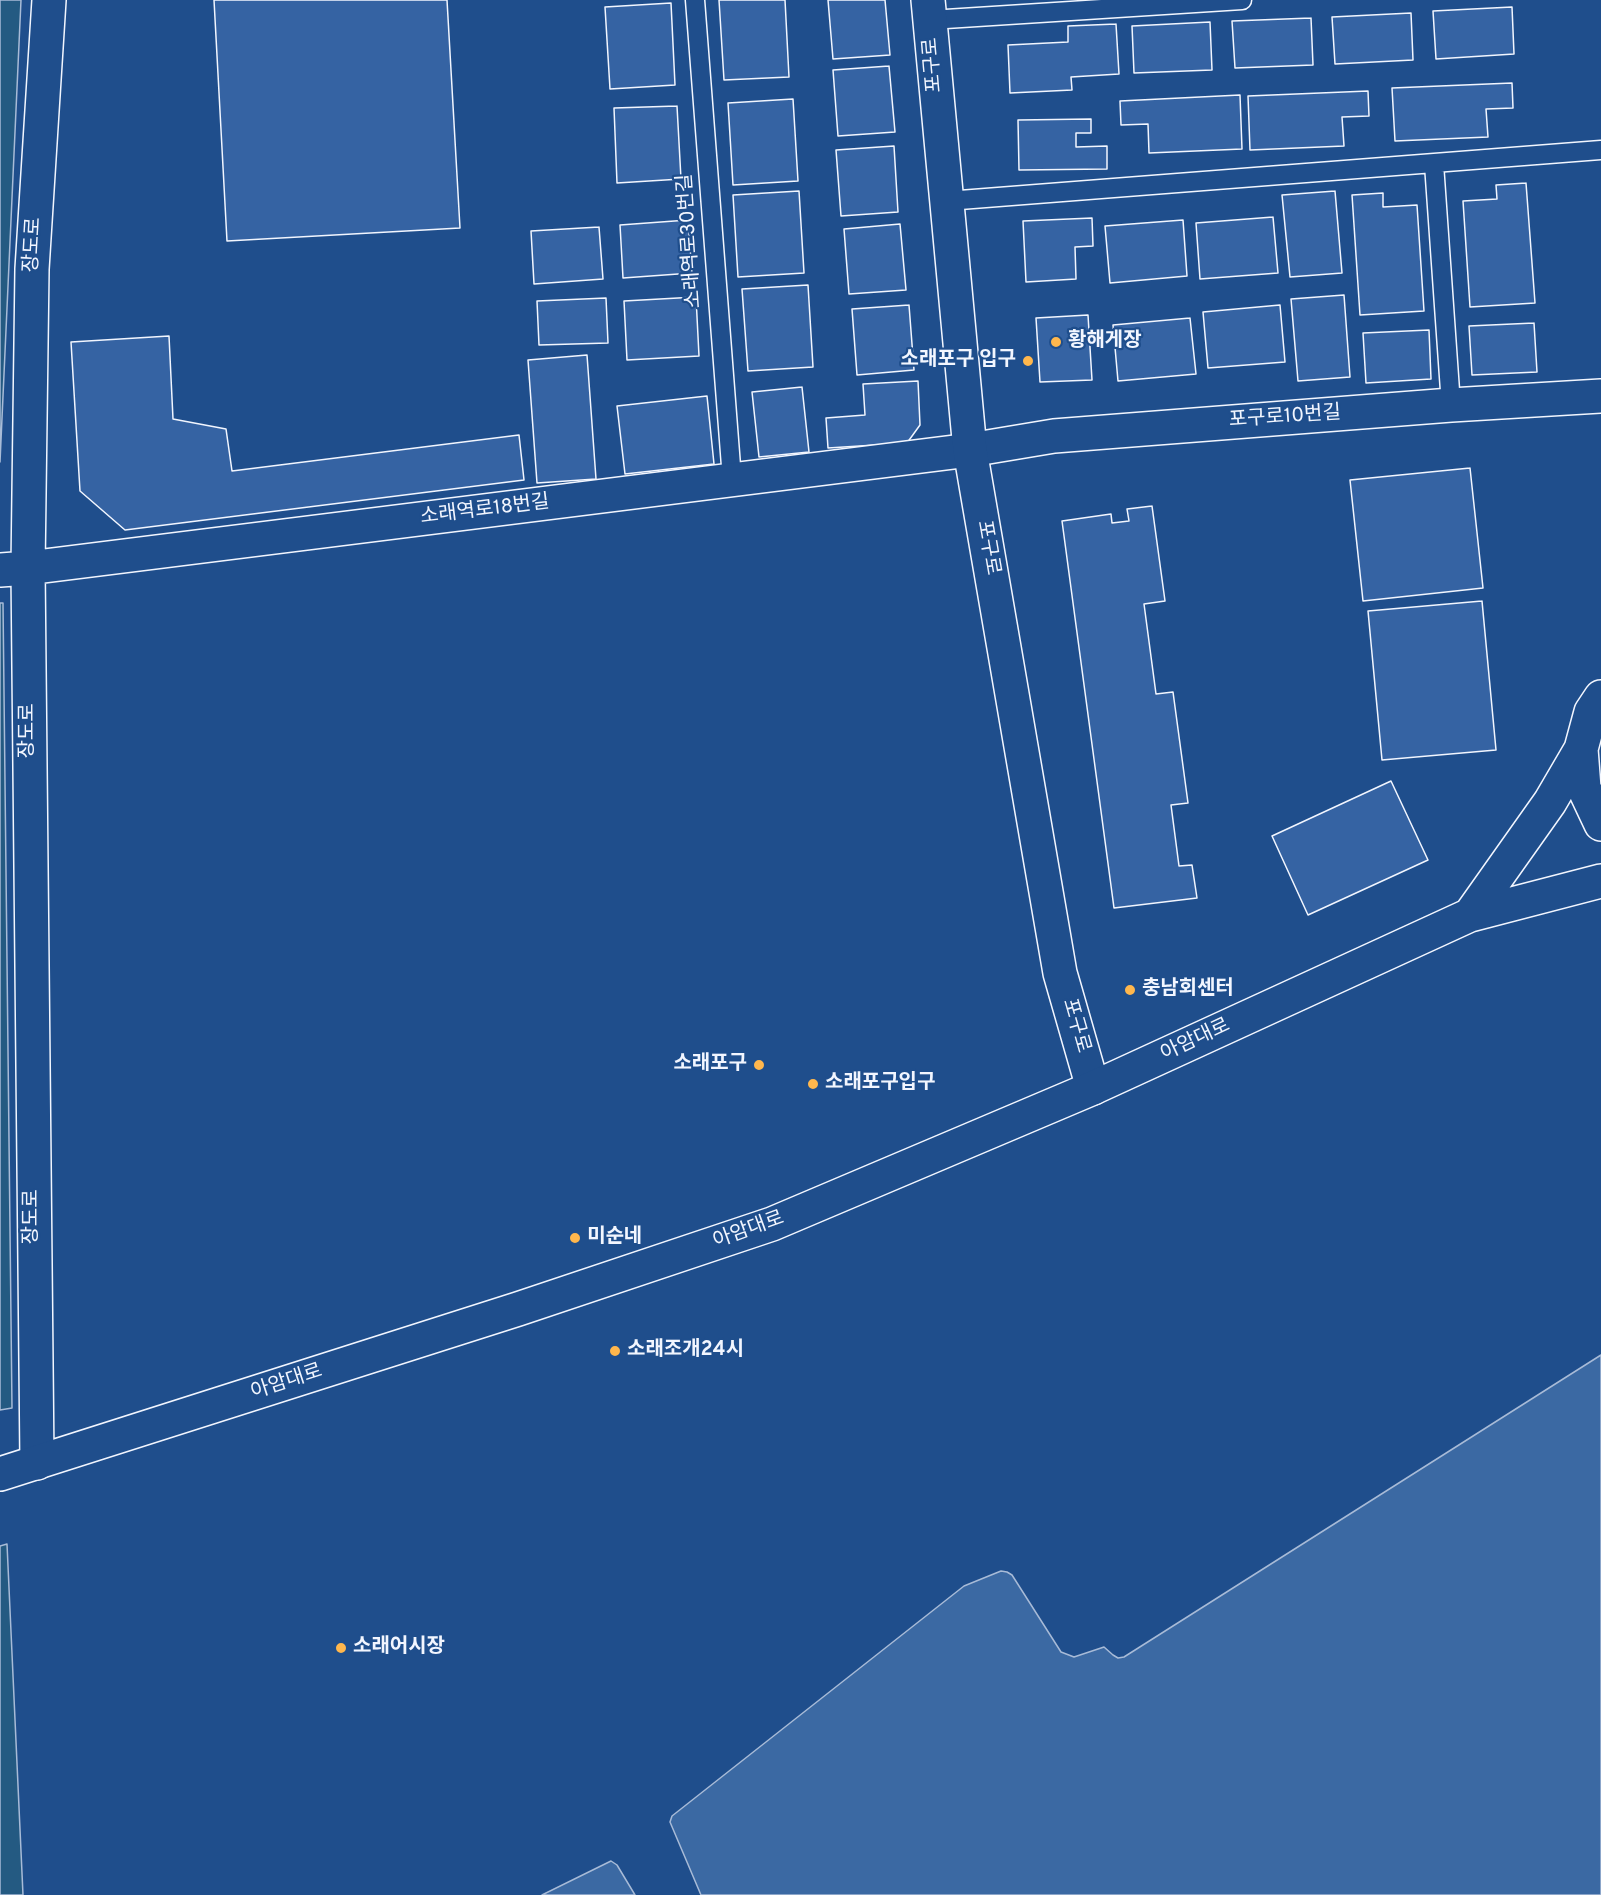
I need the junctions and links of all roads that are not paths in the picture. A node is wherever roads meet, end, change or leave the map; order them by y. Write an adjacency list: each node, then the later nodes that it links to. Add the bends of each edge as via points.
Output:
1 (49, 0): 12 (street, 장도로)
2 (695, 0): 11 (lane, 소래역로30번길)
3 (1242, 0): 4 (lane)
4 (929, 10): 7 (street, 포구로)
5 (1601, 150): 6 (lane)
6 (1434, 164): 7 (lane); 9 (lane)
7 (947, 201): 10 (street, 포구로)
8 (1601, 396): 9 (street, 포구로10번길)
9 (1451, 405): 10 (street, 포구로10번길, via 1054,436)
10 (970, 450): 11 (street, 소래역로18번길); 18 (street, 포구로, via 1060,973)
11 (732, 479): 12 (street, 소래역로18번길)
12 (14, 569): 19 (street, 장도로)
13 (1601, 697): 14 (street, via 1591,712)
14 (1581, 750): 15 (street, via 1584,788); 17 (street, via 1550,802)
15 (1601, 824)
16 (1601, 880): 17 (street, 아암대로)
17 (1470, 915): 18 (street, 아암대로)
18 (1093, 1088): 19 (street, 아암대로, via 772,1224)
19 (37, 1463): 20 (street, 아암대로)
20 (0, 1474)

